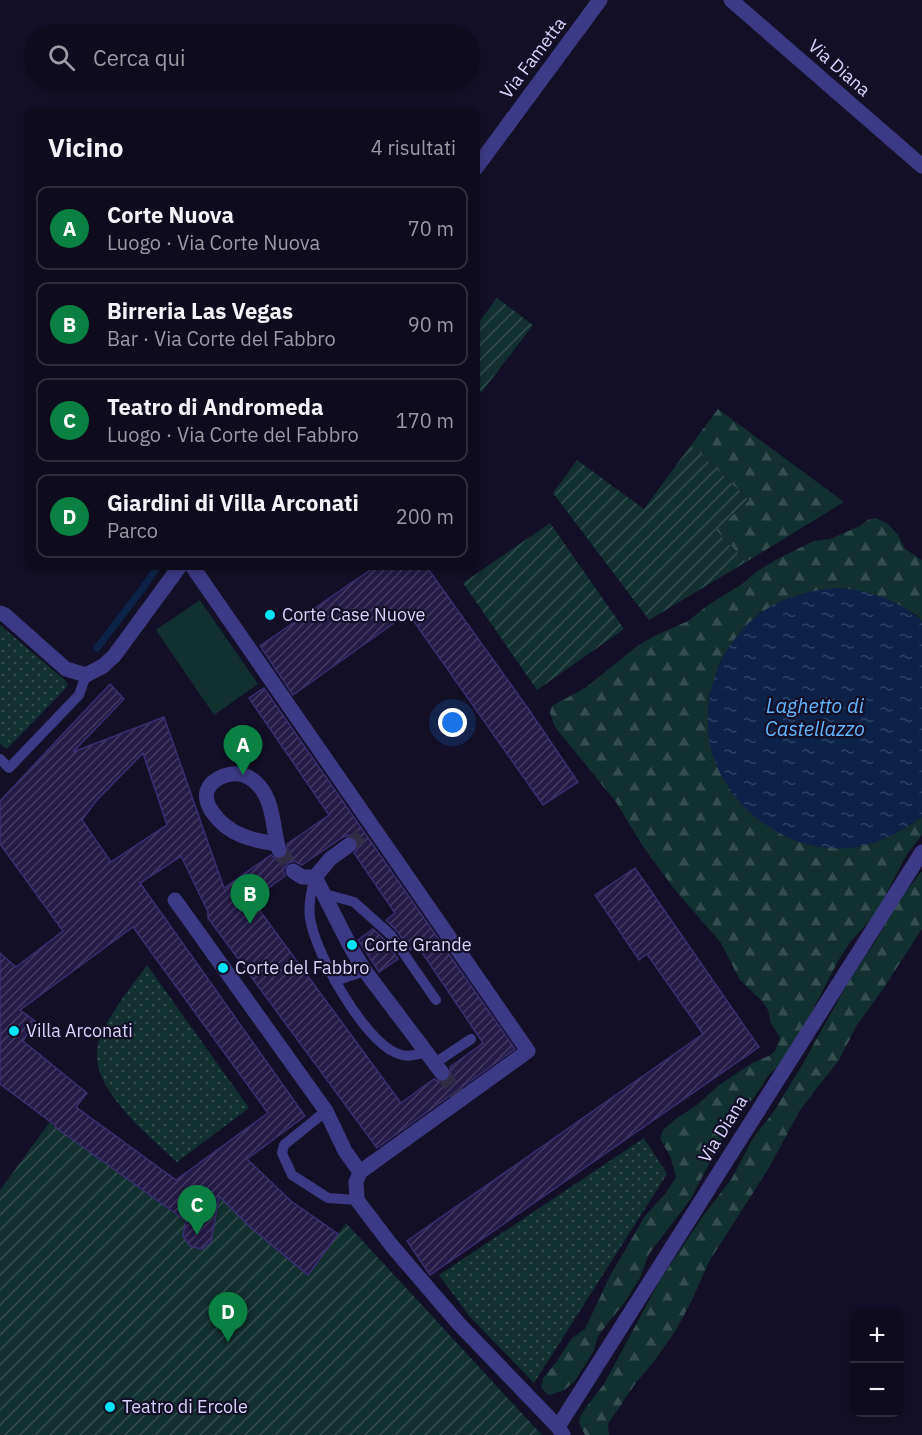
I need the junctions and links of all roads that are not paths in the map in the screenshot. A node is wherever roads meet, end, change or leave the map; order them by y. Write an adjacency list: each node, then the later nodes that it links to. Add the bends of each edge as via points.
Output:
1 (600, 0): 3 (street, Via Fametta)
2 (731, 0): 4 (street, Via Diana)
3 (480, 163)
4 (922, 166)
5 (177, 570): 8 (street, via 114,656)
6 (195, 570): 23 (street, via 528,1051 458,1096)
7 (0, 613): 8 (street, via 66,669)
8 (86, 675): 9 (lane, via 79,694 9,768)
9 (0, 759)
10 (349, 845): 14 (street)
11 (278, 847): 11 (street, via 265,794 250,778 235,774 210,784 206,794 208,806 224,826 253,841)
12 (922, 852): 25 (street, Via Diana)
13 (292, 871): 14 (street, via 302,877)
14 (315, 877): 15 (street); 18 (lane, via 310,894 311,925)
15 (324, 894): 17 (street); 19 (lane, via 354,902 391,935)
16 (175, 900): 22 (street)
17 (365, 971): 18 (lane); 21 (street)
18 (335, 981): 21 (lane, via 363,1025 384,1046 395,1053)
19 (436, 1000)
20 (471, 1039): 21 (lane)
21 (435, 1063)
22 (327, 1111): 23 (street, via 345,1151); 24 (lane, via 284,1145 282,1153 292,1175 328,1198)
23 (360, 1172): 24 (street)
24 (357, 1200): 25 (street, via 459,1324)
25 (560, 1431)

